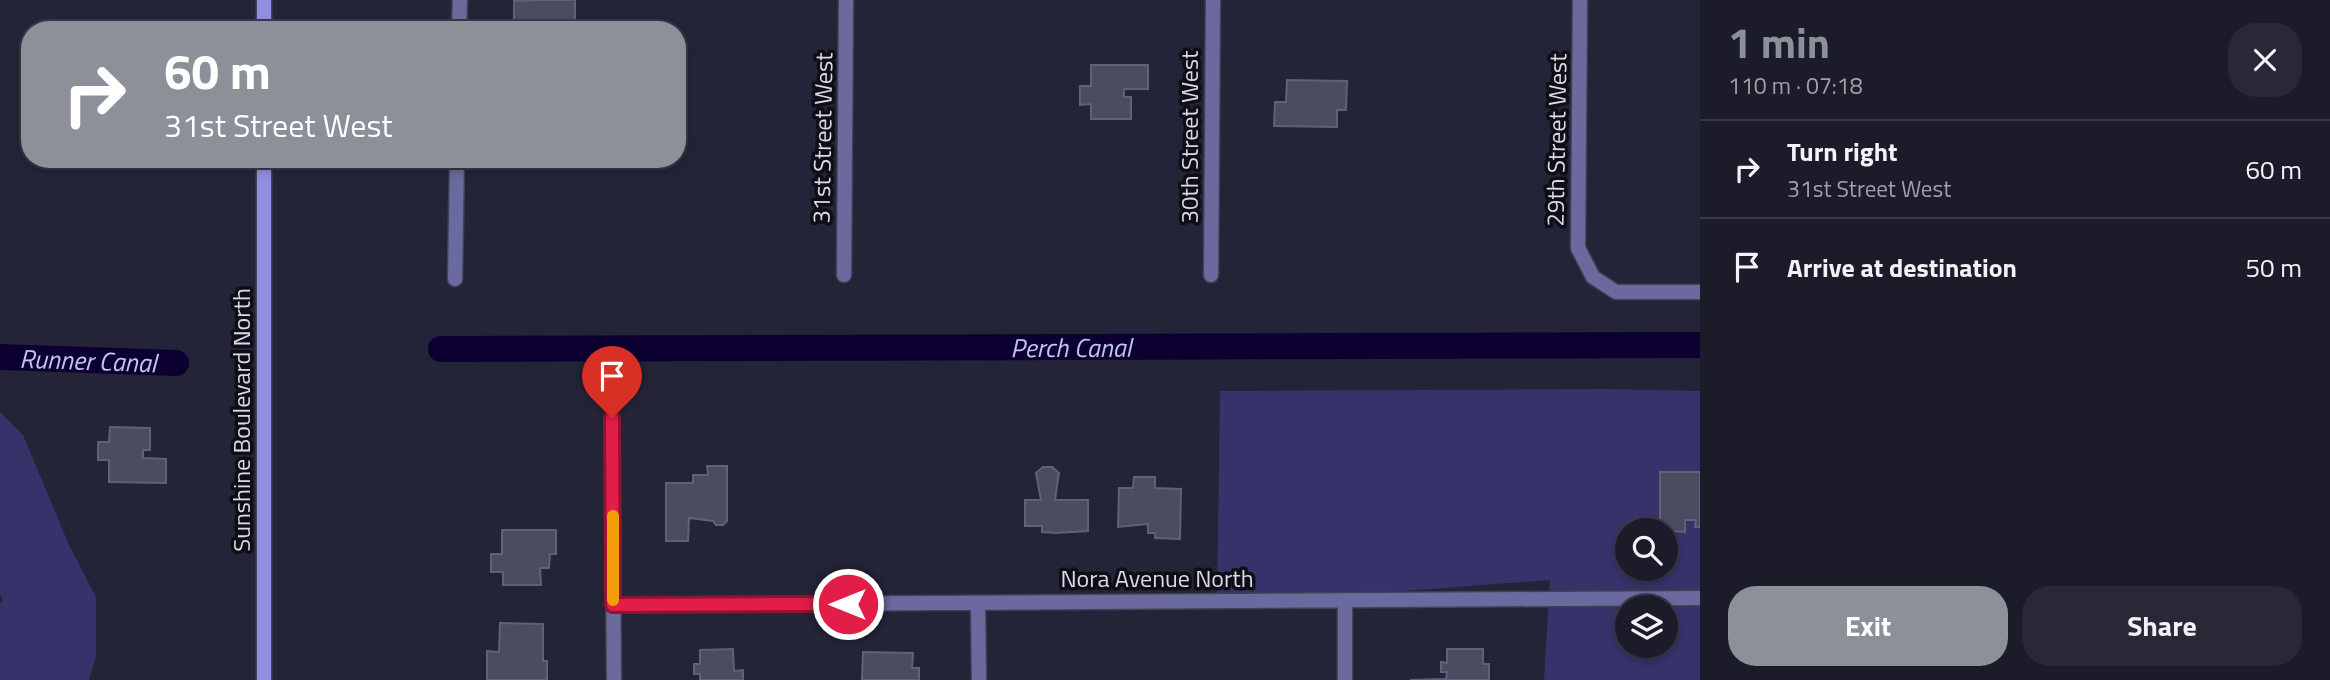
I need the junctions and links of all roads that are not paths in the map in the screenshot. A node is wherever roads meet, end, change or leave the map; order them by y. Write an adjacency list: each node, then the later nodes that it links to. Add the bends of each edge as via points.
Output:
1 (264, 0): 6 (street)
2 (460, 0): 7 (street)
3 (846, 0): 10 (street, 31st Street West)
4 (1213, 0): 11 (street, 30th Street West)
5 (1580, 0): 13 (street, 29th Street West, via 1578,248 1592,277 1616,292)
6 (264, 21)
7 (460, 21)
8 (264, 168): 19 (street, Sunshine Boulevard North)
9 (457, 168): 12 (street)
10 (844, 275)
11 (1211, 275)
12 (456, 279)
13 (1700, 292)
14 (612, 418): 18 (street)
15 (1700, 598): 16 (street, Nora Avenue North)
16 (1345, 600): 17 (street, Nora Avenue North); 22 (street)
17 (978, 603): 18 (street, Nora Avenue North); 21 (street)
18 (613, 605): 20 (street)
19 (264, 680)
20 (614, 680)
21 (979, 680)
22 (1345, 680)

